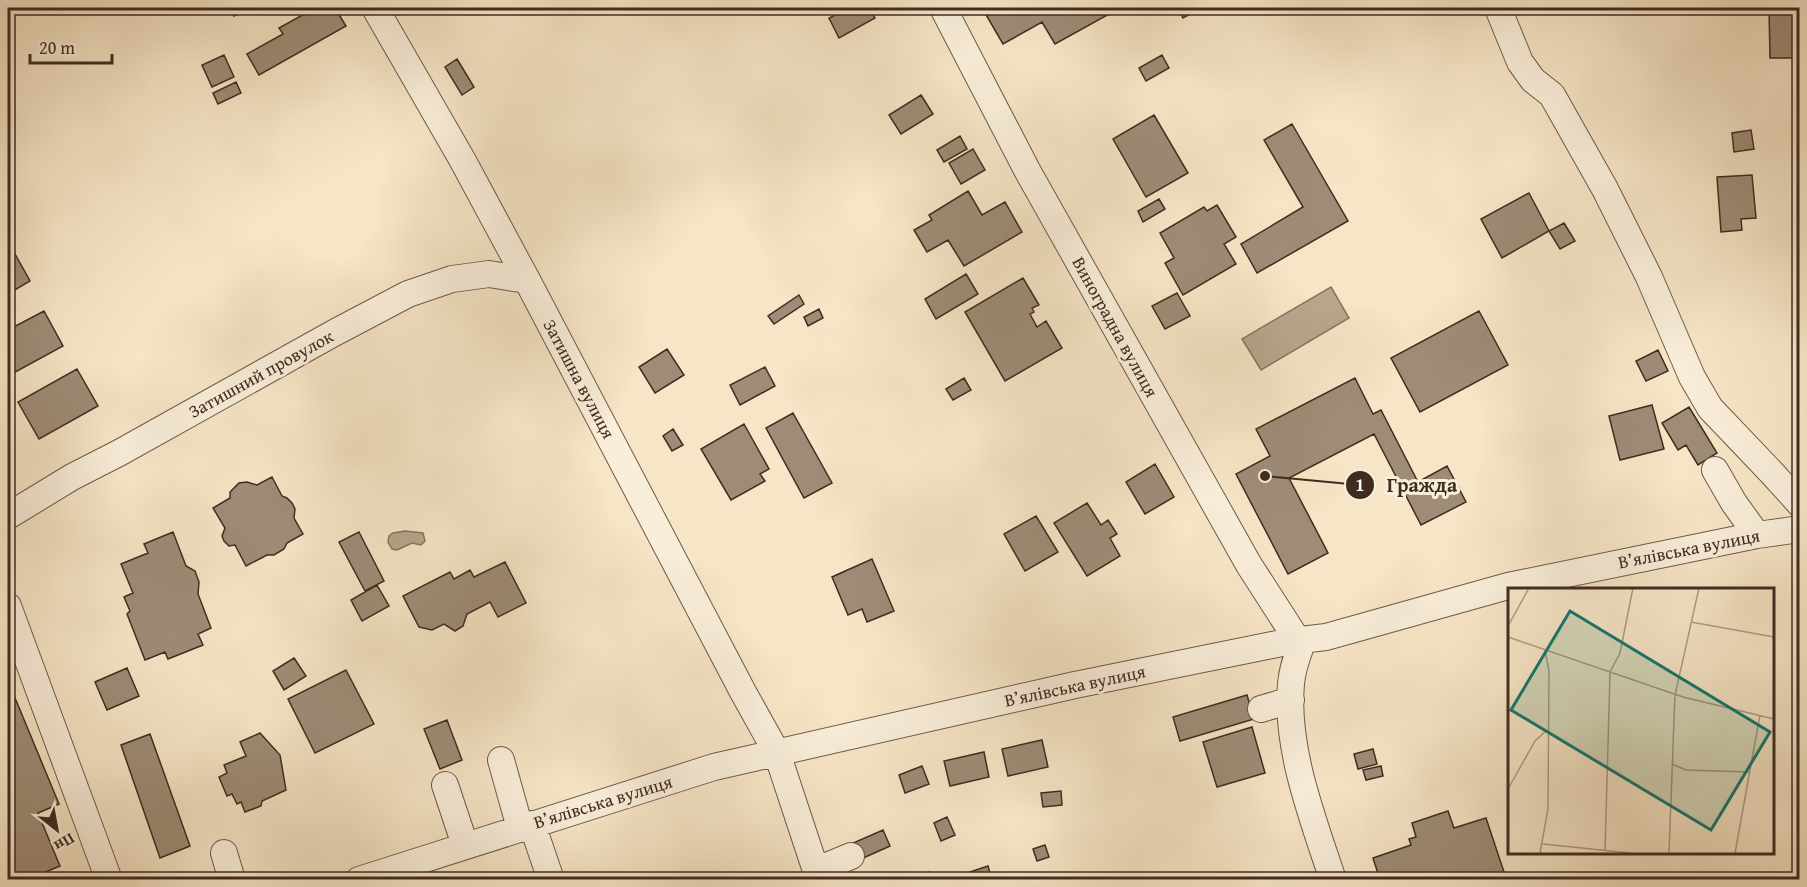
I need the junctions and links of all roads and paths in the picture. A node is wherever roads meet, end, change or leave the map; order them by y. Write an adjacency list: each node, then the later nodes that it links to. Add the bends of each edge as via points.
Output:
1 (375, 8): 4 (street, Затишна вулиця)
2 (943, 8): 11 (street, Виноградна вулиця, via 1032,180 1249,565)
3 (1498, 8): 6 (street, via 1520,62 1533,80 1552,95 1605,189 1710,408)
4 (527, 280): 7 (street, Затишний провулок, via 489,274 452,279 408,294 72,477); 14 (street, Затишна вулиця)
5 (1715, 470): 9 (street)
6 (1800, 504)
7 (8, 516)
8 (1800, 530): 9 (street, В’ялівська вулиця)
9 (1757, 535): 11 (street, В’ялівська вулиця, via 1508,586 1326,637)
10 (8, 606): 22 (street)
11 (1300, 640): 12 (street); 14 (street, В’ялівська вулиця, via 1075,685)
12 (1291, 700): 13 (street); 26 (street, via 1291,735 1310,837)
13 (1261, 709)
14 (777, 753): 17 (street, В’ялівська вулиця, via 714,767); 21 (street, Затишна вулиця)
15 (501, 760): 17 (street)
16 (445, 785): 18 (street)
17 (526, 826): 18 (street, В’ялівська вулиця); 25 (street)
18 (465, 845): 24 (street, В’ялівська вулиця)
19 (224, 853): 23 (street)
20 (851, 856): 21 (street)
21 (817, 875)
22 (109, 879)
23 (232, 879)
24 (359, 879)
25 (551, 879)
26 (1333, 879)

